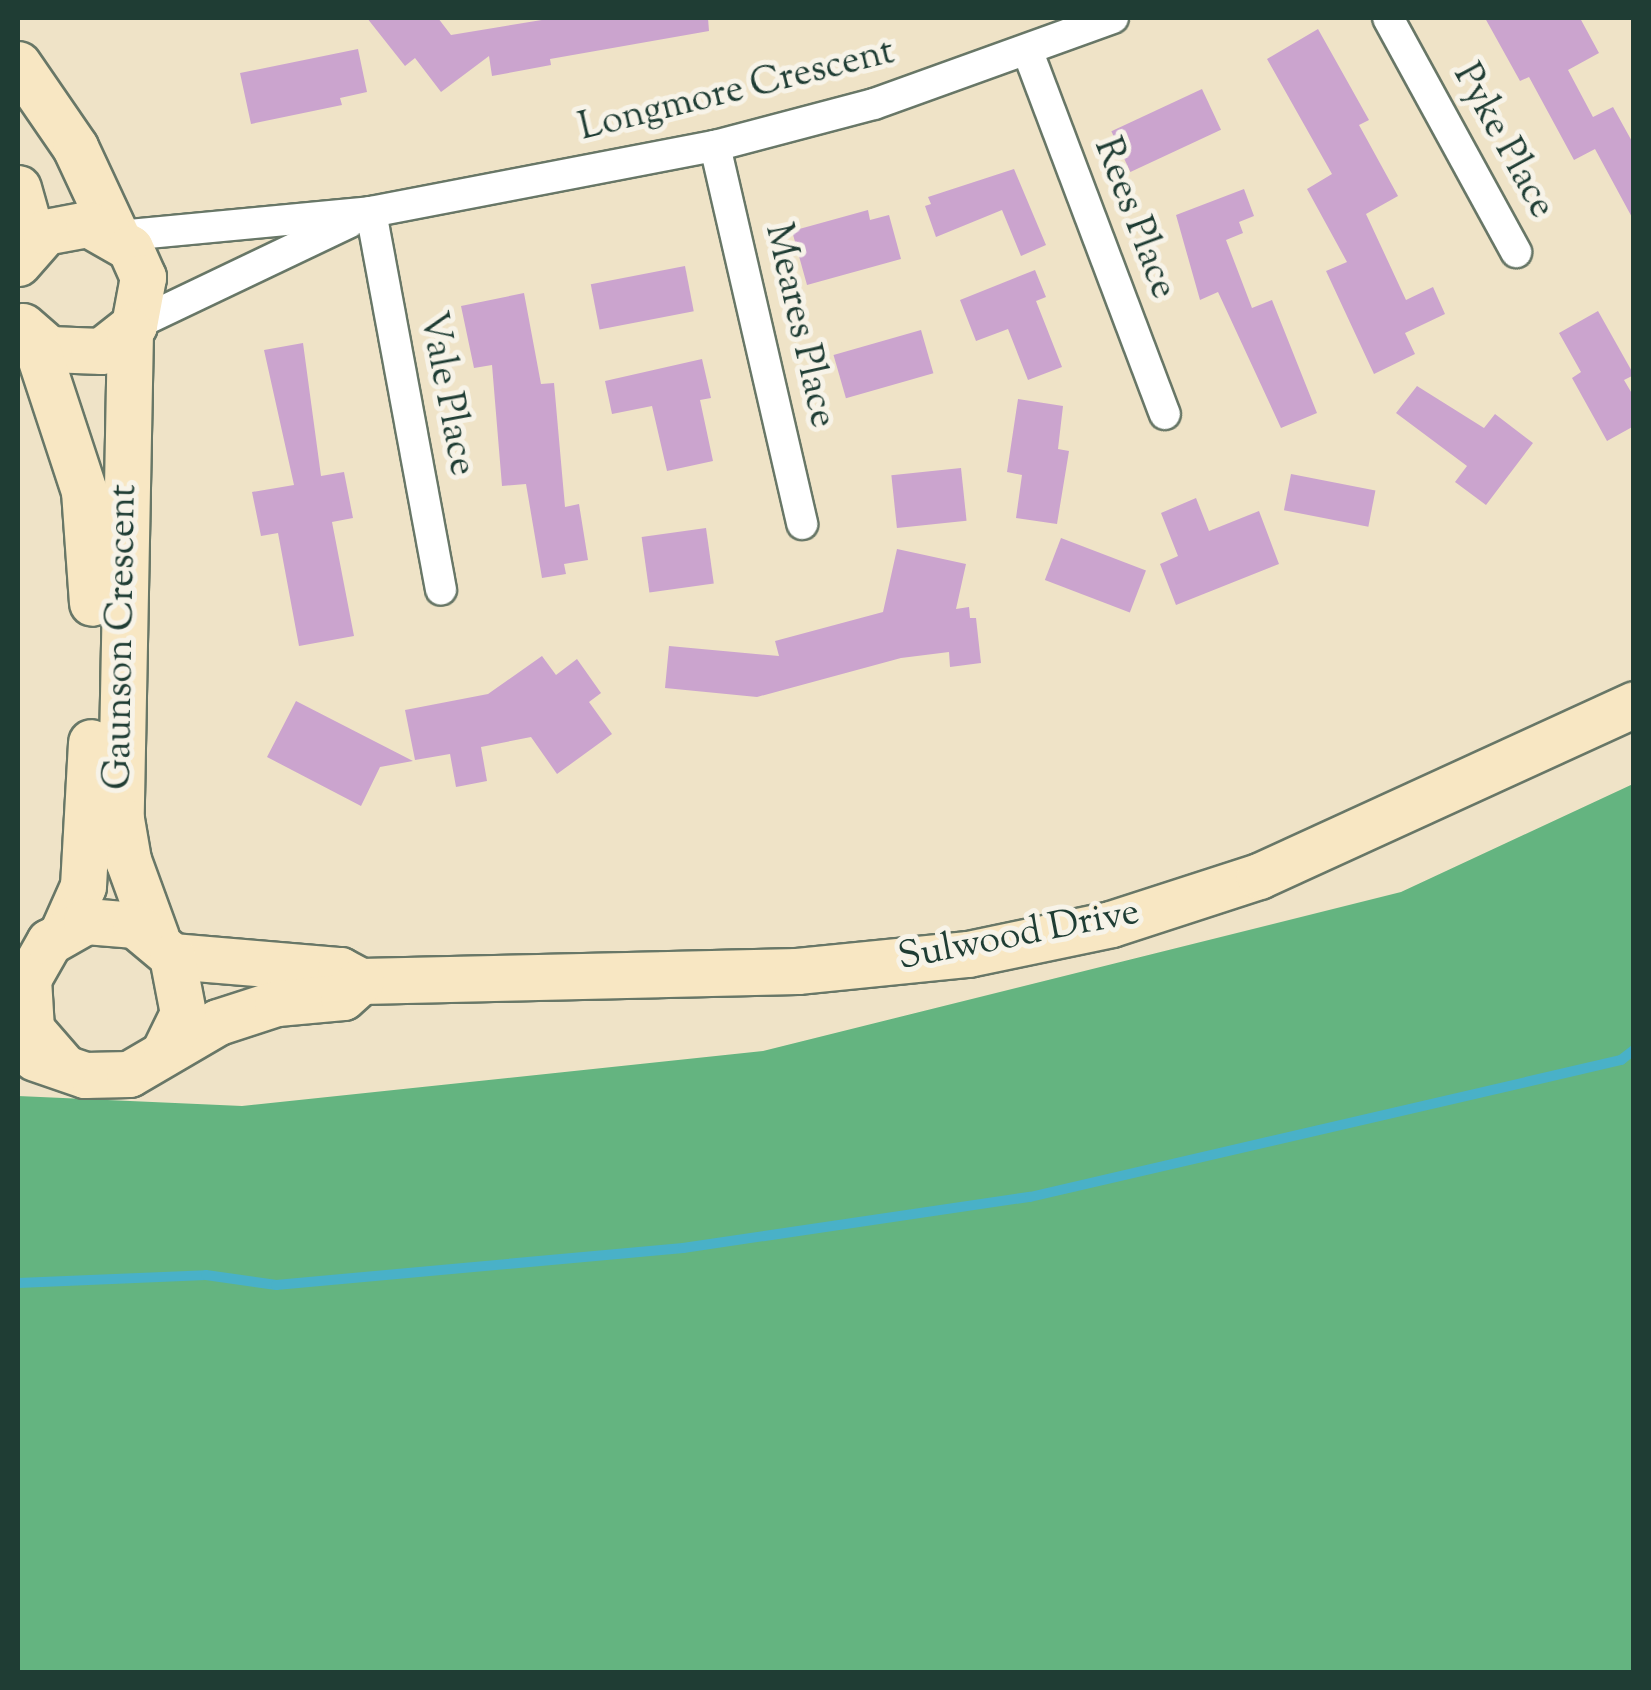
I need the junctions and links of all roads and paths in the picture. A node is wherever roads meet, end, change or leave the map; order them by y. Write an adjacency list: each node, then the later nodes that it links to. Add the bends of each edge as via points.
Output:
1 (1113, 18): 3 (street, Longmore Crescent)
2 (1388, 18): 10 (street, Pyke Place)
3 (1028, 52): 5 (street, Longmore Crescent, via 874,104); 13 (street, Rees Place)
4 (18, 64): 8 (main road, via 75,147)
5 (715, 146): 7 (street, Longmore Crescent); 14 (street, Meares Place)
6 (18, 188): 9 (main road)
7 (370, 212): 8 (street, Longmore Crescent); 11 (street, Longmore Crescent); 15 (street, Vale Place)
8 (117, 236): 9 (main road, via 73,223); 11 (main road, Gaunson Crescent, via 143,277)
9 (25, 249)
10 (1516, 252)
11 (132, 328): 12 (main road, via 84,356); 17 (main road, Gaunson Crescent, via 121,819 128,860)
12 (25, 333): 18 (main road, Gaunson Crescent, via 76,460 92,543 89,835 82,886)
13 (1165, 414)
14 (802, 524)
15 (441, 590)
16 (1634, 704): 19 (main road, Sulwood Drive, via 1259,876 1026,944 796,971)
17 (164, 947): 18 (main road, Sulwood Drive, via 111,919); 19 (main road, Sulwood Drive, via 340,970); 20 (main road, via 183,1013)
18 (39, 950): 22 (main road, via 26,991 31,1029)
19 (362, 982): 20 (main road, Sulwood Drive, via 343,997 277,1003)
20 (166, 1048): 22 (main road, Sulwood Drive, via 150,1064 107,1078)
21 (18, 1053): 22 (main road, Sulwood Drive)
22 (64, 1066)

